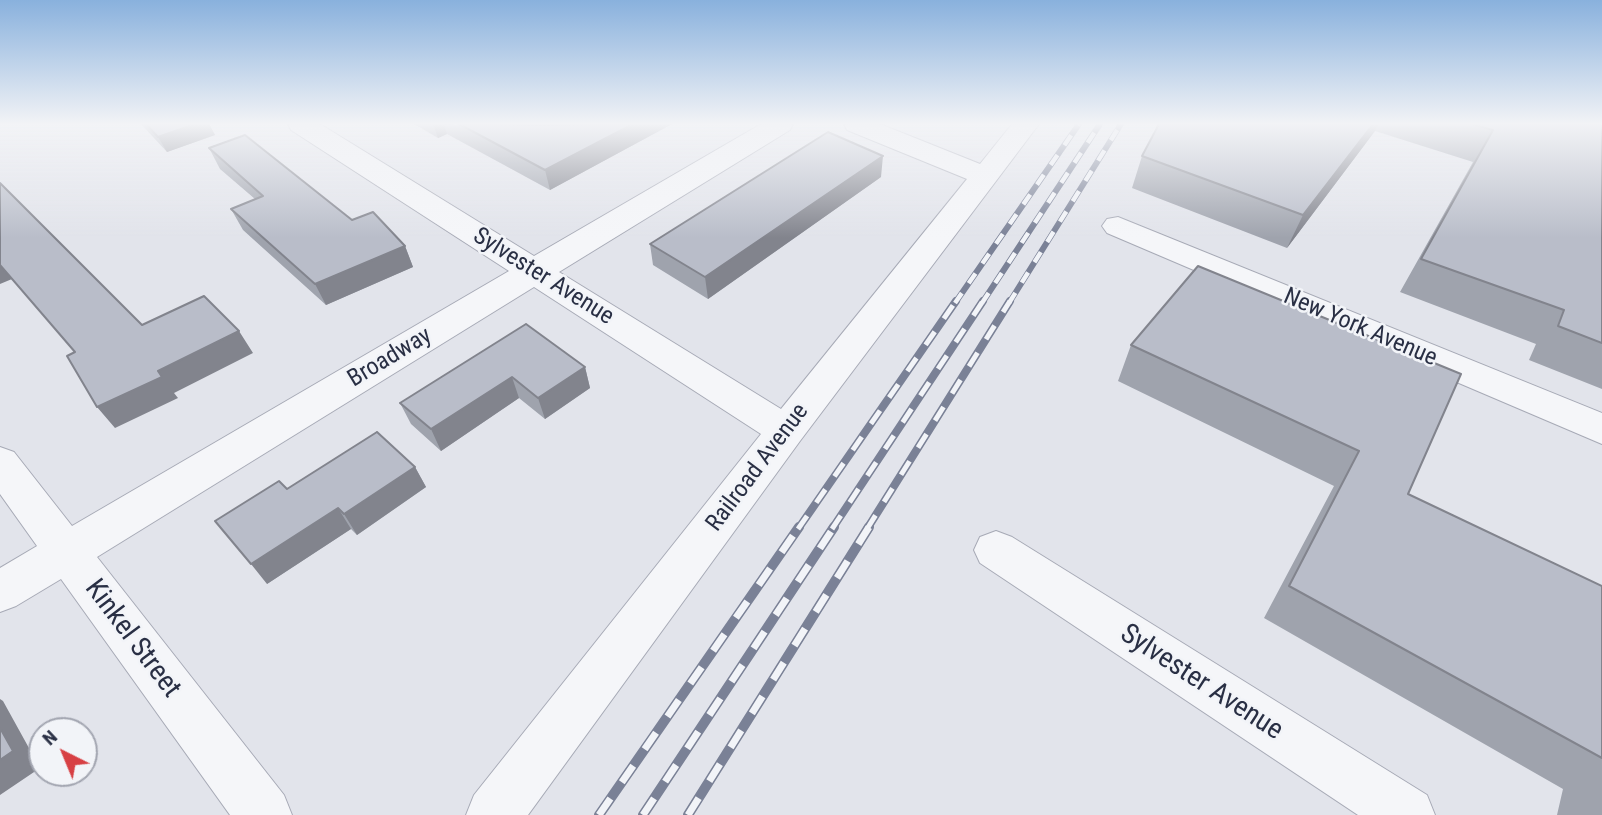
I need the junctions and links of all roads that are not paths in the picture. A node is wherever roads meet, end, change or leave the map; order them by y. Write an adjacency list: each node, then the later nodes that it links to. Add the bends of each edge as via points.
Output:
1 (362, 162): 7 (street, Sylvester Avenue)
2 (717, 162): 7 (street, Broadway)
3 (951, 162): 5 (street)
4 (996, 162): 5 (street, Railroad Avenue)
5 (985, 176): 9 (street, Railroad Avenue)
6 (1118, 226): 8 (street, New York Avenue)
7 (535, 271): 9 (street, Sylvester Avenue); 12 (street, Broadway)
8 (1602, 429)
9 (786, 430): 15 (street, Railroad Avenue)
10 (0, 463): 12 (street, Kinkel Street)
11 (996, 550): 16 (street, Sylvester Avenue)
12 (66, 552): 13 (street, Broadway); 14 (street, Kinkel Street)
13 (0, 592)
14 (264, 815)
15 (494, 815)
16 (1407, 815)

